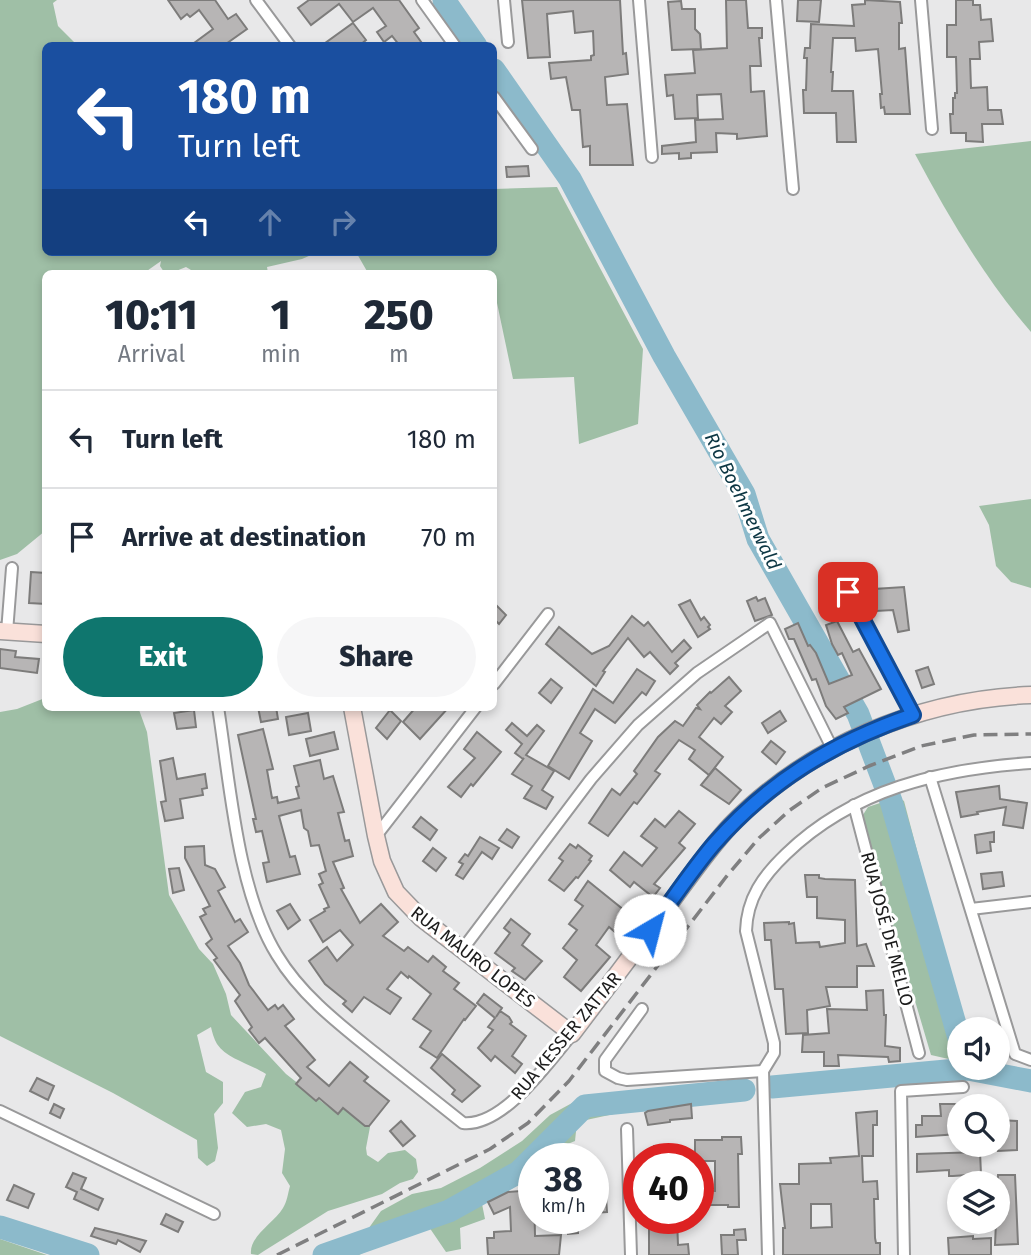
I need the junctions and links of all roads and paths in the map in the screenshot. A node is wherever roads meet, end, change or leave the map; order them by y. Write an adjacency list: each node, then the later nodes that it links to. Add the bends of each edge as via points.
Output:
1 (256, 0): 7 (street)
2 (422, 0): 8 (street)
3 (504, 0): 9 (street)
4 (639, 0): 13 (street)
5 (776, 0): 14 (street)
6 (921, 0): 11 (street)
7 (287, 42)
8 (453, 42)
9 (508, 43)
10 (497, 101): 12 (street)
11 (932, 129)
12 (532, 149)
13 (652, 157)
14 (793, 189)
15 (12, 568): 18 (street)
16 (848, 592): 25 (street)
17 (548, 614): 20 (street)
18 (3, 632): 19 (street)
19 (42, 634)
20 (497, 680)
21 (1031, 695): 25 (street, RUA KESSER ZATTAR)
22 (219, 711): 35 (street, RUA KESSER ZATTAR, via 257,914 277,955 299,985 339,1024 463,1123 473,1124 491,1118 512,1101)
23 (353, 711): 30 (street, RUA MAURO LOPES)
24 (473, 711): 30 (street)
25 (913, 715): 26 (street, RUA KESSER ZATTAR)
26 (832, 748): 33 (street, via 770,623 697,673 638,725 591,779); 35 (street, RUA KESSER ZATTAR, via 764,794 712,846)
27 (1031, 763): 28 (street)
28 (930, 777): 29 (street); 32 (street)
29 (854, 805): 36 (street, RUA JOSÉ DE MELLO); 38 (street, via 792,848 768,872 750,901 746,932 774,1043 774,1053)
30 (376, 836): 33 (street, RUA MAURO LOPES, via 396,892)
31 (1031, 902): 32 (street)
32 (971, 909): 37 (street, via 1015,1054)
33 (462, 950): 35 (street, RUA MAURO LOPES)
34 (642, 1009): 38 (street, via 605,1060 604,1071 610,1075 627,1080)
35 (572, 1034)
36 (919, 1053)
37 (1031, 1060)
38 (762, 1071): 44 (street)
39 (963, 1087): 45 (street, via 901,1091)
40 (0, 1111): 42 (street)
41 (627, 1129): 43 (street)
42 (214, 1214)
43 (631, 1255)
44 (768, 1255)
45 (904, 1255)

